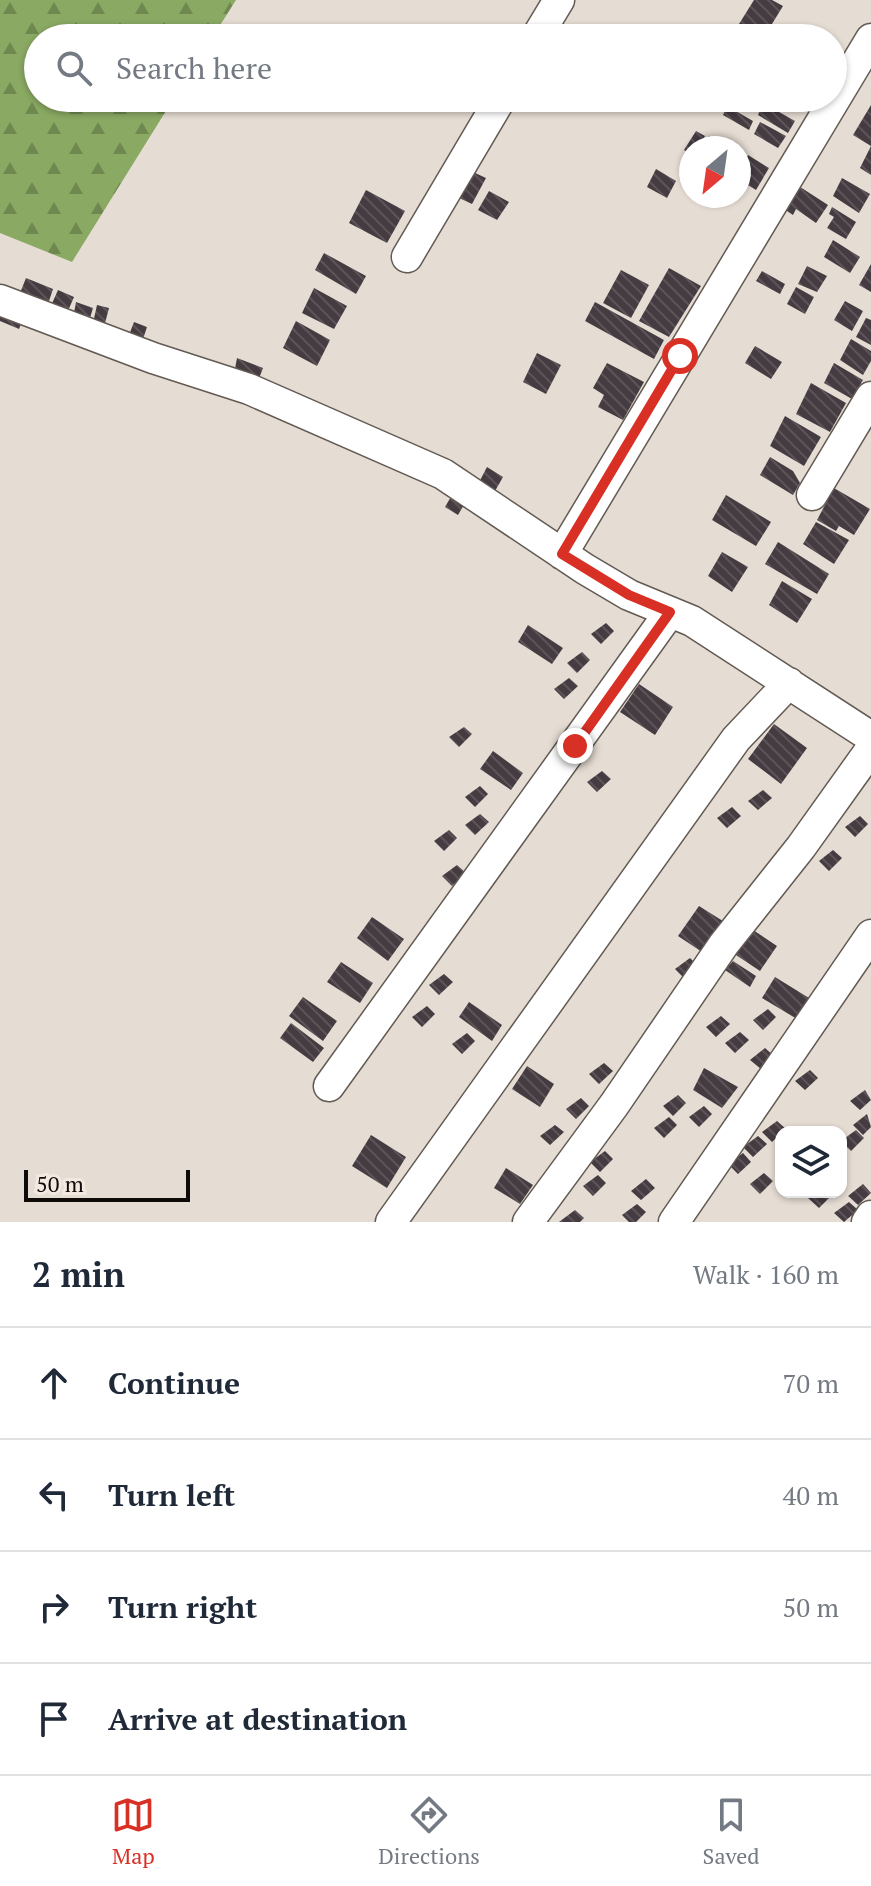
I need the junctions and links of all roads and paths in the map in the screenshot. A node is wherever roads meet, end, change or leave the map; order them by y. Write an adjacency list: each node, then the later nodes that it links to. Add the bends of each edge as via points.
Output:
1 (559, 0): 2 (street)
2 (544, 24)
3 (871, 39): 4 (street)
4 (847, 79)
5 (493, 112): 7 (street)
6 (827, 112): 11 (street)
7 (407, 257)
8 (0, 300): 11 (street, via 249,389 386,447 443,474)
9 (871, 397): 10 (street)
10 (812, 495)
11 (562, 554): 12 (street, via 629,595)
12 (670, 612): 13 (street); 17 (street)
13 (789, 683): 14 (street); 19 (street, via 736,739)
14 (871, 737)
15 (871, 749): 20 (street, via 724,944)
16 (871, 935): 21 (street)
17 (329, 1086)
18 (871, 1216): 22 (street)
19 (391, 1222)
20 (528, 1222)
21 (674, 1222)
22 (867, 1222)

